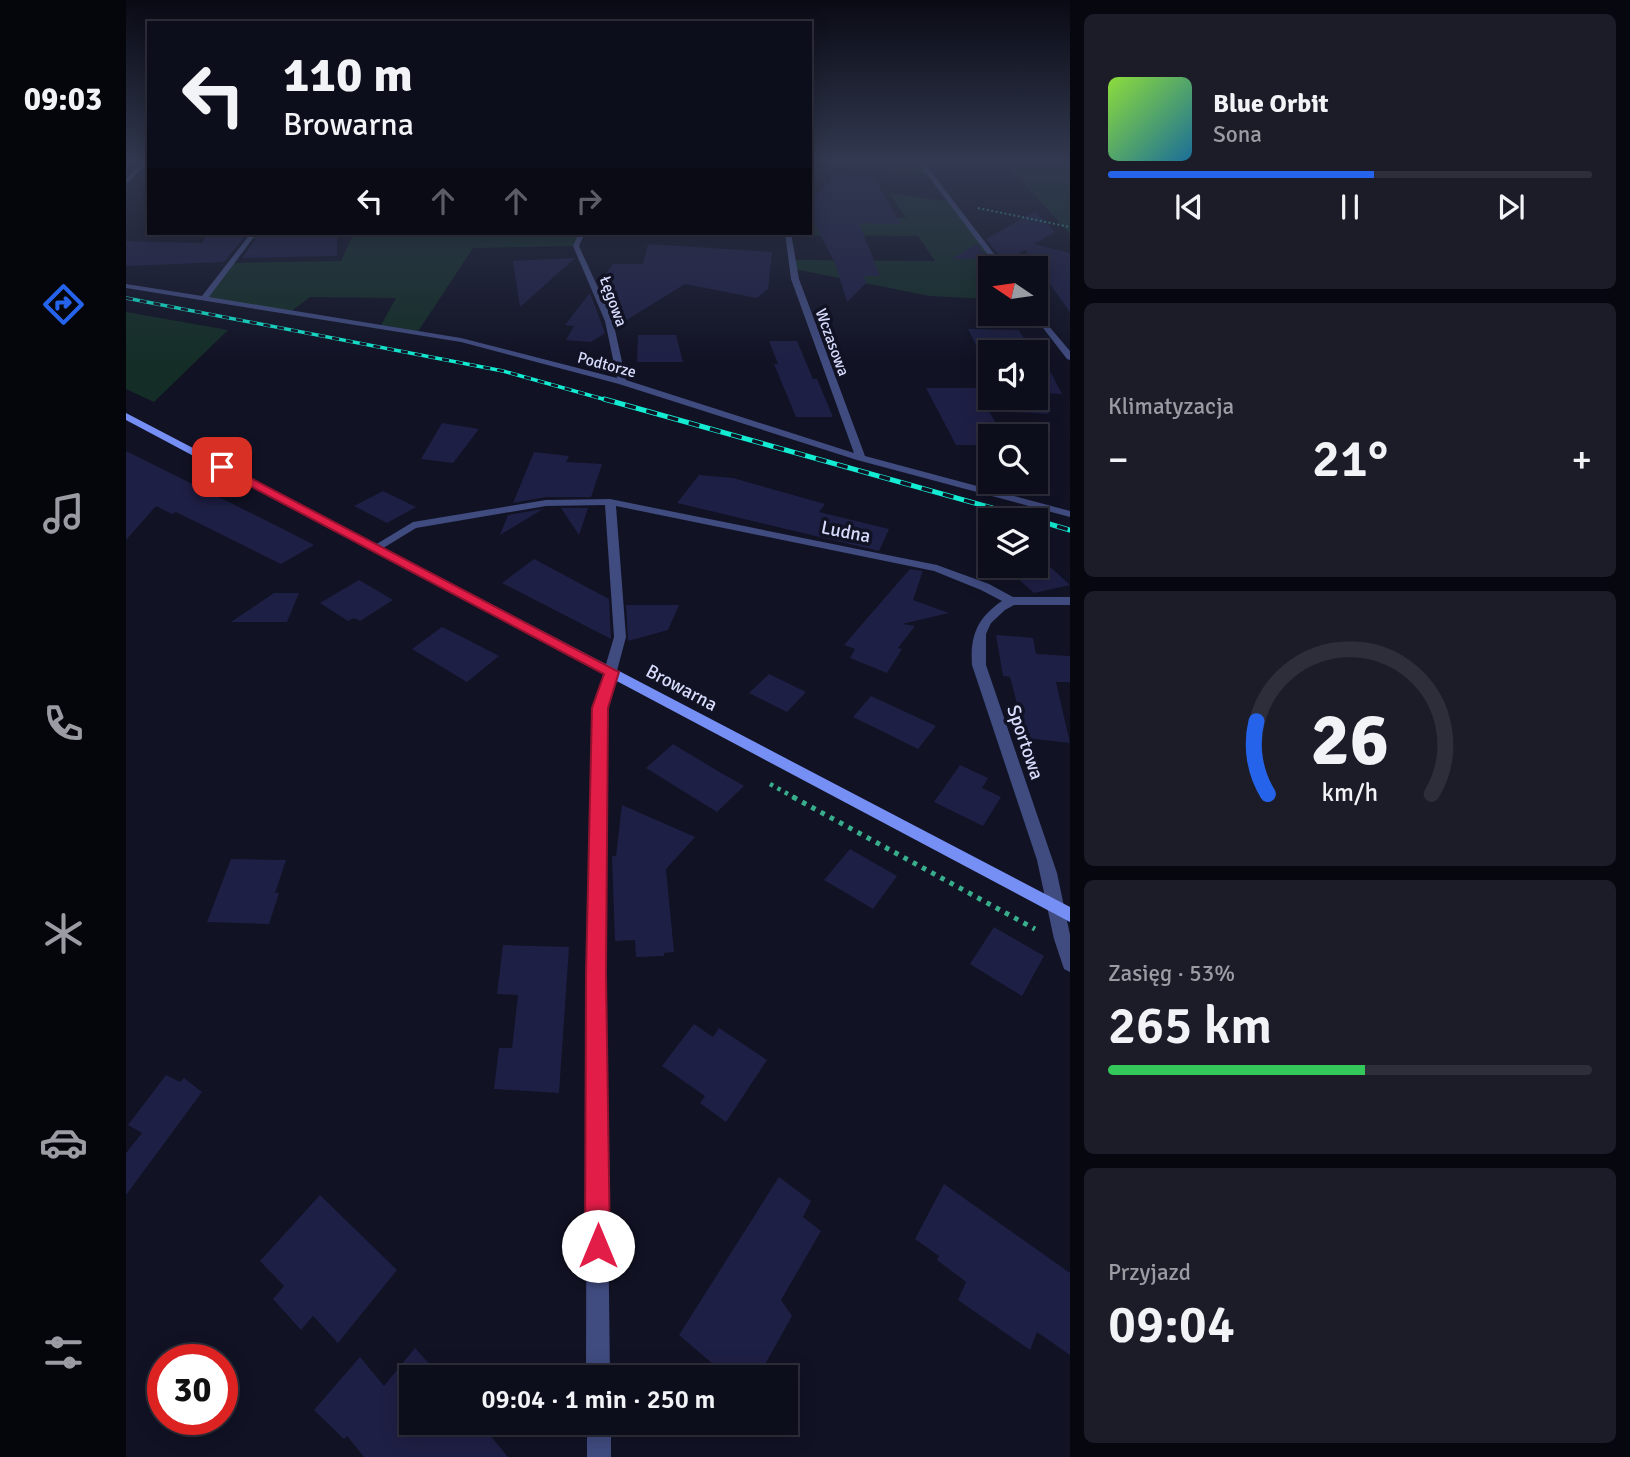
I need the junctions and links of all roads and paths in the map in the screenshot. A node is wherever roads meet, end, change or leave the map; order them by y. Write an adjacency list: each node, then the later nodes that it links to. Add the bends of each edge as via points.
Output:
1 (972, 228): 5 (street)
2 (252, 235): 7 (street)
3 (581, 235): 10 (street, Łęgowa, via 576,246 609,321)
4 (788, 235): 12 (street, Wczasowa, via 795,279)
5 (993, 256)
6 (126, 286): 7 (street, Podtorze)
7 (204, 299): 10 (street, Podtorze, via 461,340)
8 (1046, 326): 9 (street)
9 (1070, 357)
10 (622, 382): 12 (street, Podtorze)
11 (129, 421): 15 (street, Browarna)
12 (861, 458): 14 (street, Podtorze)
13 (610, 502): 15 (street, Ludna, via 546,503 413,525); 16 (street, Ludna, via 937,568); 18 (street, via 620,637)
14 (1070, 514)
15 (376, 548): 18 (street, Browarna)
16 (1011, 601): 17 (street, Ludna); 19 (street, Sportowa, via 989,615 976,639 979,666)
17 (1070, 601)
18 (612, 672): 19 (street, Browarna); 21 (street, via 600,708 598,800)
19 (1064, 911): 20 (street, Sportowa, via 1062,944)
20 (1070, 964)
21 (598, 1365)
22 (599, 1435): 23 (street)
23 (599, 1457)

